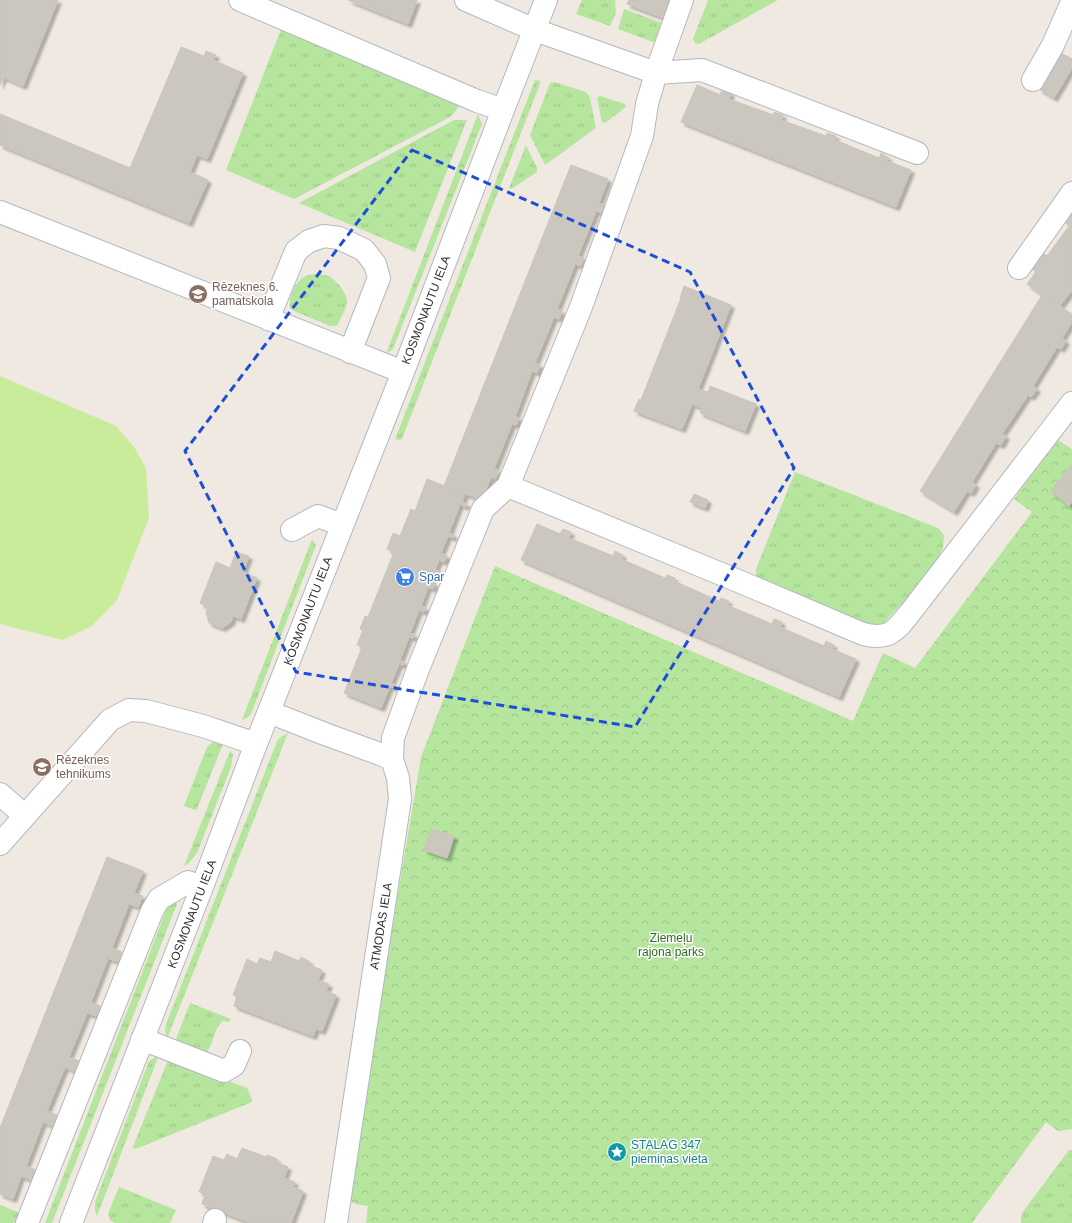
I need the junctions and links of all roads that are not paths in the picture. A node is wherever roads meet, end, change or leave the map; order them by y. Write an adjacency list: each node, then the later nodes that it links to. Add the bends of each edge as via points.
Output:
1 (240, 0): 9 (street)
2 (466, 0): 6 (street)
3 (546, 0): 6 (street, KOSMONAUTU IELA)
4 (682, 0): 7 (street)
5 (1072, 2): 8 (street, via 1053,45)
6 (535, 30): 7 (street); 9 (street, KOSMONAUTU IELA)
7 (656, 73): 10 (street, via 702,70); 18 (street, via 647,104 642,136 581,307)
8 (1032, 80)
9 (503, 110): 16 (street, KOSMONAUTU IELA)
10 (917, 153)
11 (1072, 193): 13 (street)
12 (0, 212): 14 (street)
13 (1018, 268)
14 (268, 319): 15 (street); 15 (street, via 296,251 316,238 339,238 364,250 375,264 379,278)
15 (350, 352): 16 (street)
16 (402, 372): 19 (street, KOSMONAUTU IELA)
17 (1072, 403): 18 (street, via 897,629 884,637 863,634)
18 (508, 486): 23 (street, via 483,509 418,669 393,738)
19 (342, 525): 20 (street, via 318,516); 21 (street, KOSMONAUTU IELA)
20 (292, 530)
21 (269, 712): 22 (street, KOSMONAUTU IELA); 23 (street)
22 (256, 744): 25 (street, via 173,717 130,710 110,720); 27 (street, KOSMONAUTU IELA)
23 (392, 759): 32 (street, ATMODAS IELA, via 398,778 400,799)
24 (0, 794): 25 (street)
25 (25, 816): 26 (street)
26 (0, 844)
27 (202, 887): 28 (street, KOSMONAUTU IELA); 30 (street, via 188,882 159,899 152,911)
28 (142, 1039): 29 (street, via 224,1071 234,1065); 31 (street, KOSMONAUTU IELA)
29 (240, 1051)
30 (27, 1223)
31 (70, 1223)
32 (336, 1223)

